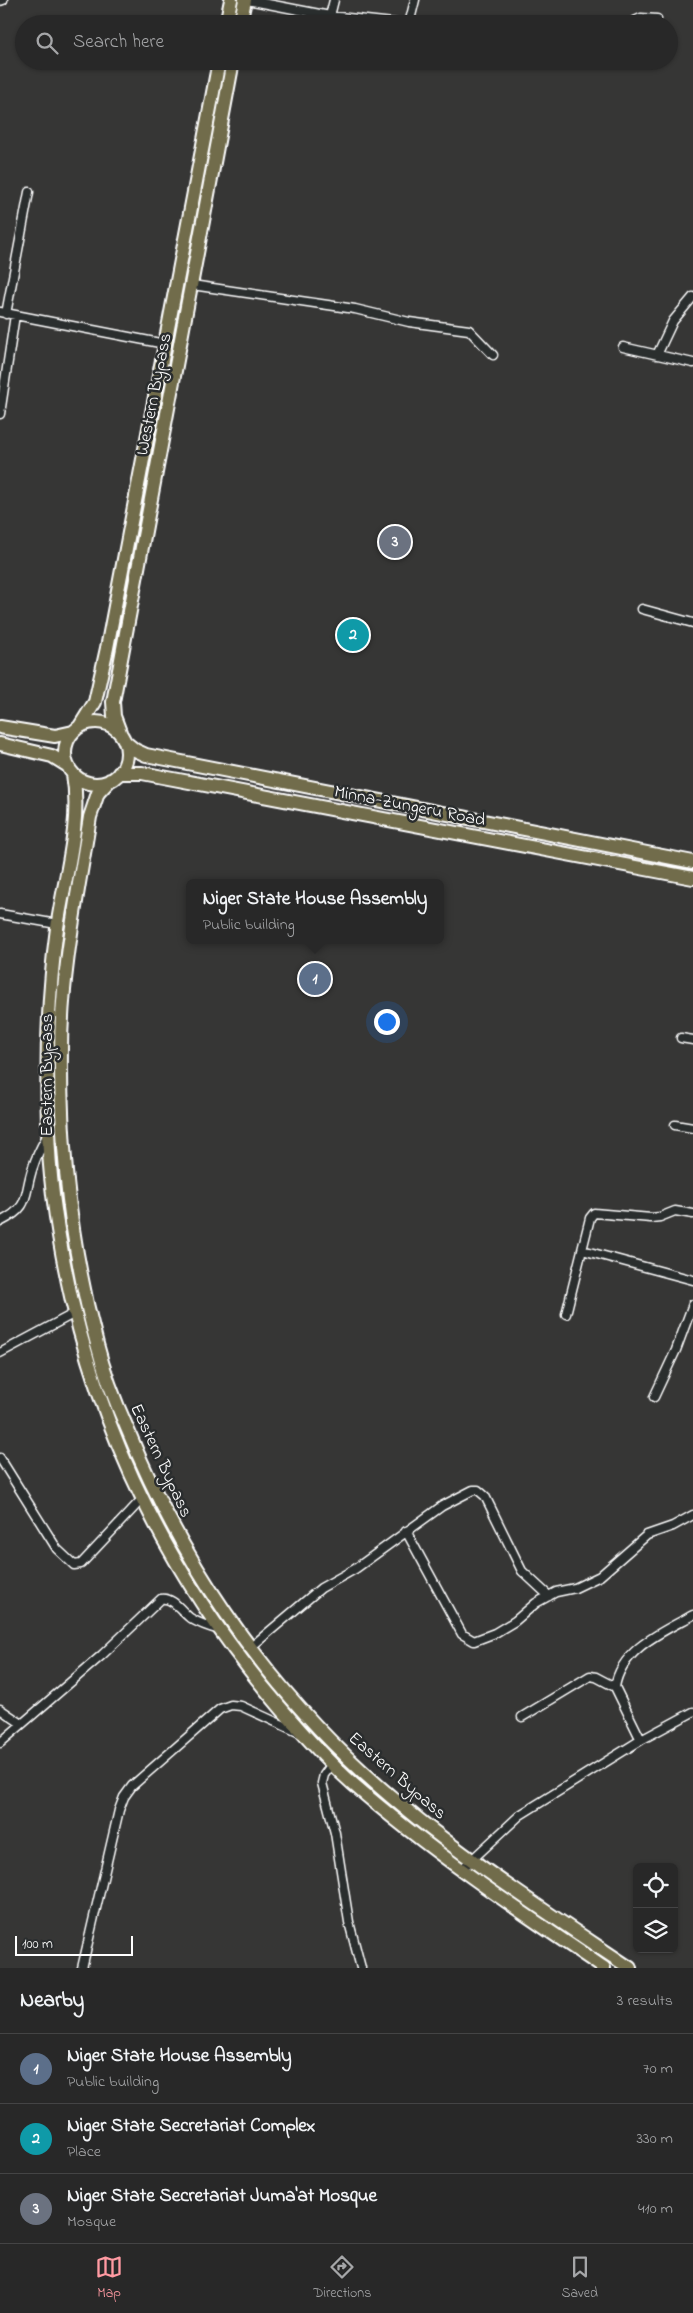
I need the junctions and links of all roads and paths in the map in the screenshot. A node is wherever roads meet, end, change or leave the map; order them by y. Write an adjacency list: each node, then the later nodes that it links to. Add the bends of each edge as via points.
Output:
1 (231, 0): 5 (main road)
2 (246, 0): 6 (main road); 7 (street)
3 (334, 0): 8 (street)
4 (415, 0): 9 (street)
5 (228, 15)
6 (242, 15)
7 (325, 15)
8 (330, 15)
9 (411, 15)
10 (217, 70): 17 (main road, Western Bypass)
11 (231, 70): 13 (main road, Western Bypass)
12 (29, 192): 15 (street)
13 (192, 285): 20 (street, via 469,330); 28 (main road, Western Bypass, via 113,702 114,716)
14 (693, 297): 19 (street, via 668,329)
15 (3, 313): 16 (street)
16 (15, 315): 17 (street); 22 (street)
17 (165, 344): 27 (main road, Western Bypass, via 95,702)
18 (623, 347): 19 (street)
19 (657, 354): 21 (street)
20 (493, 355)
21 (693, 362)
22 (3, 374): 23 (street)
23 (0, 414)
24 (642, 609): 25 (street)
25 (693, 623)
26 (0, 727): 27 (main road, via 55,736)
27 (76, 729): 28 (main road, via 90,722 101,722 111,726); 30 (main road, via 65,748)
28 (122, 737): 31 (main road, via 127,753 125,764); 32 (main road, Minna-Zungeru Road, via 135,750 146,755)
29 (0, 744): 30 (main road, via 45,754)
30 (71, 770): 31 (main road, via 91,783); 37 (main road, Eastern Bypass, via 77,807)
31 (115, 777): 33 (main road, Minna-Zungeru Road, via 142,773); 59 (main road, Eastern Bypass, via 94,800 66,969 61,1047 62,1132 70,1215 97,1346 144,1470 183,1546)
32 (578, 839): 33 (main road); 34 (main road, Minna-Zungeru Road)
33 (575, 855): 35 (main road, Minna-Zungeru Road)
34 (693, 862)
35 (693, 878)
36 (0, 914): 37 (street)
37 (58, 924): 42 (main road, Eastern Bypass, via 46,1047)
38 (681, 1038): 39 (street)
39 (693, 1040)
40 (675, 1125): 41 (street)
41 (693, 1128)
42 (48, 1133): 44 (street, via 33,1168 26,1200 14,1215); 48 (main road, Eastern Bypass, via 56,1222)
43 (693, 1214): 45 (street, via 675,1211 651,1218 594,1213)
44 (0, 1222)
45 (582, 1250): 46 (street); 49 (street)
46 (693, 1280)
47 (693, 1304): 51 (street)
48 (75, 1313): 50 (street); 53 (main road, Eastern Bypass, via 102,1406)
49 (566, 1314)
50 (0, 1353)
51 (654, 1397)
52 (0, 1458): 53 (street, via 57,1550 74,1565 81,1564)
53 (142, 1499): 58 (main road, Eastern Bypass, via 171,1554)
54 (693, 1515): 56 (street, via 647,1535 594,1579)
55 (406, 1532): 56 (street, via 442,1506 478,1490 485,1496 522,1571); 56 (street, via 462,1634 470,1640 494,1633); 59 (street, via 355,1569 321,1588)
56 (549, 1596)
57 (693, 1615): 60 (street, via 661,1632 630,1656 621,1666)
58 (220, 1630): 64 (street, via 189,1617 170,1600 161,1598 102,1655); 65 (main road, Eastern Bypass, via 255,1678)
59 (252, 1647): 69 (main road, Eastern Bypass, via 315,1724 363,1772)
60 (615, 1687): 63 (street, via 590,1676); 66 (street)
61 (0, 1709): 64 (street)
62 (693, 1712): 66 (street)
63 (522, 1717)
64 (22, 1724): 67 (street)
65 (304, 1735): 68 (main road, Eastern Bypass); 71 (street, via 241,1706 230,1705 220,1709 132,1786 119,1810)
66 (641, 1740): 69 (street, via 520,1815)
67 (0, 1743)
68 (332, 1764): 70 (main road, Eastern Bypass, via 411,1832); 72 (street, via 322,1783 335,1832 349,1922)
69 (471, 1858): 70 (street); 74 (main road, Eastern Bypass)
70 (462, 1869): 73 (main road, Eastern Bypass)
71 (82, 1968)
72 (362, 1968)
73 (604, 1968)
74 (630, 1968)

